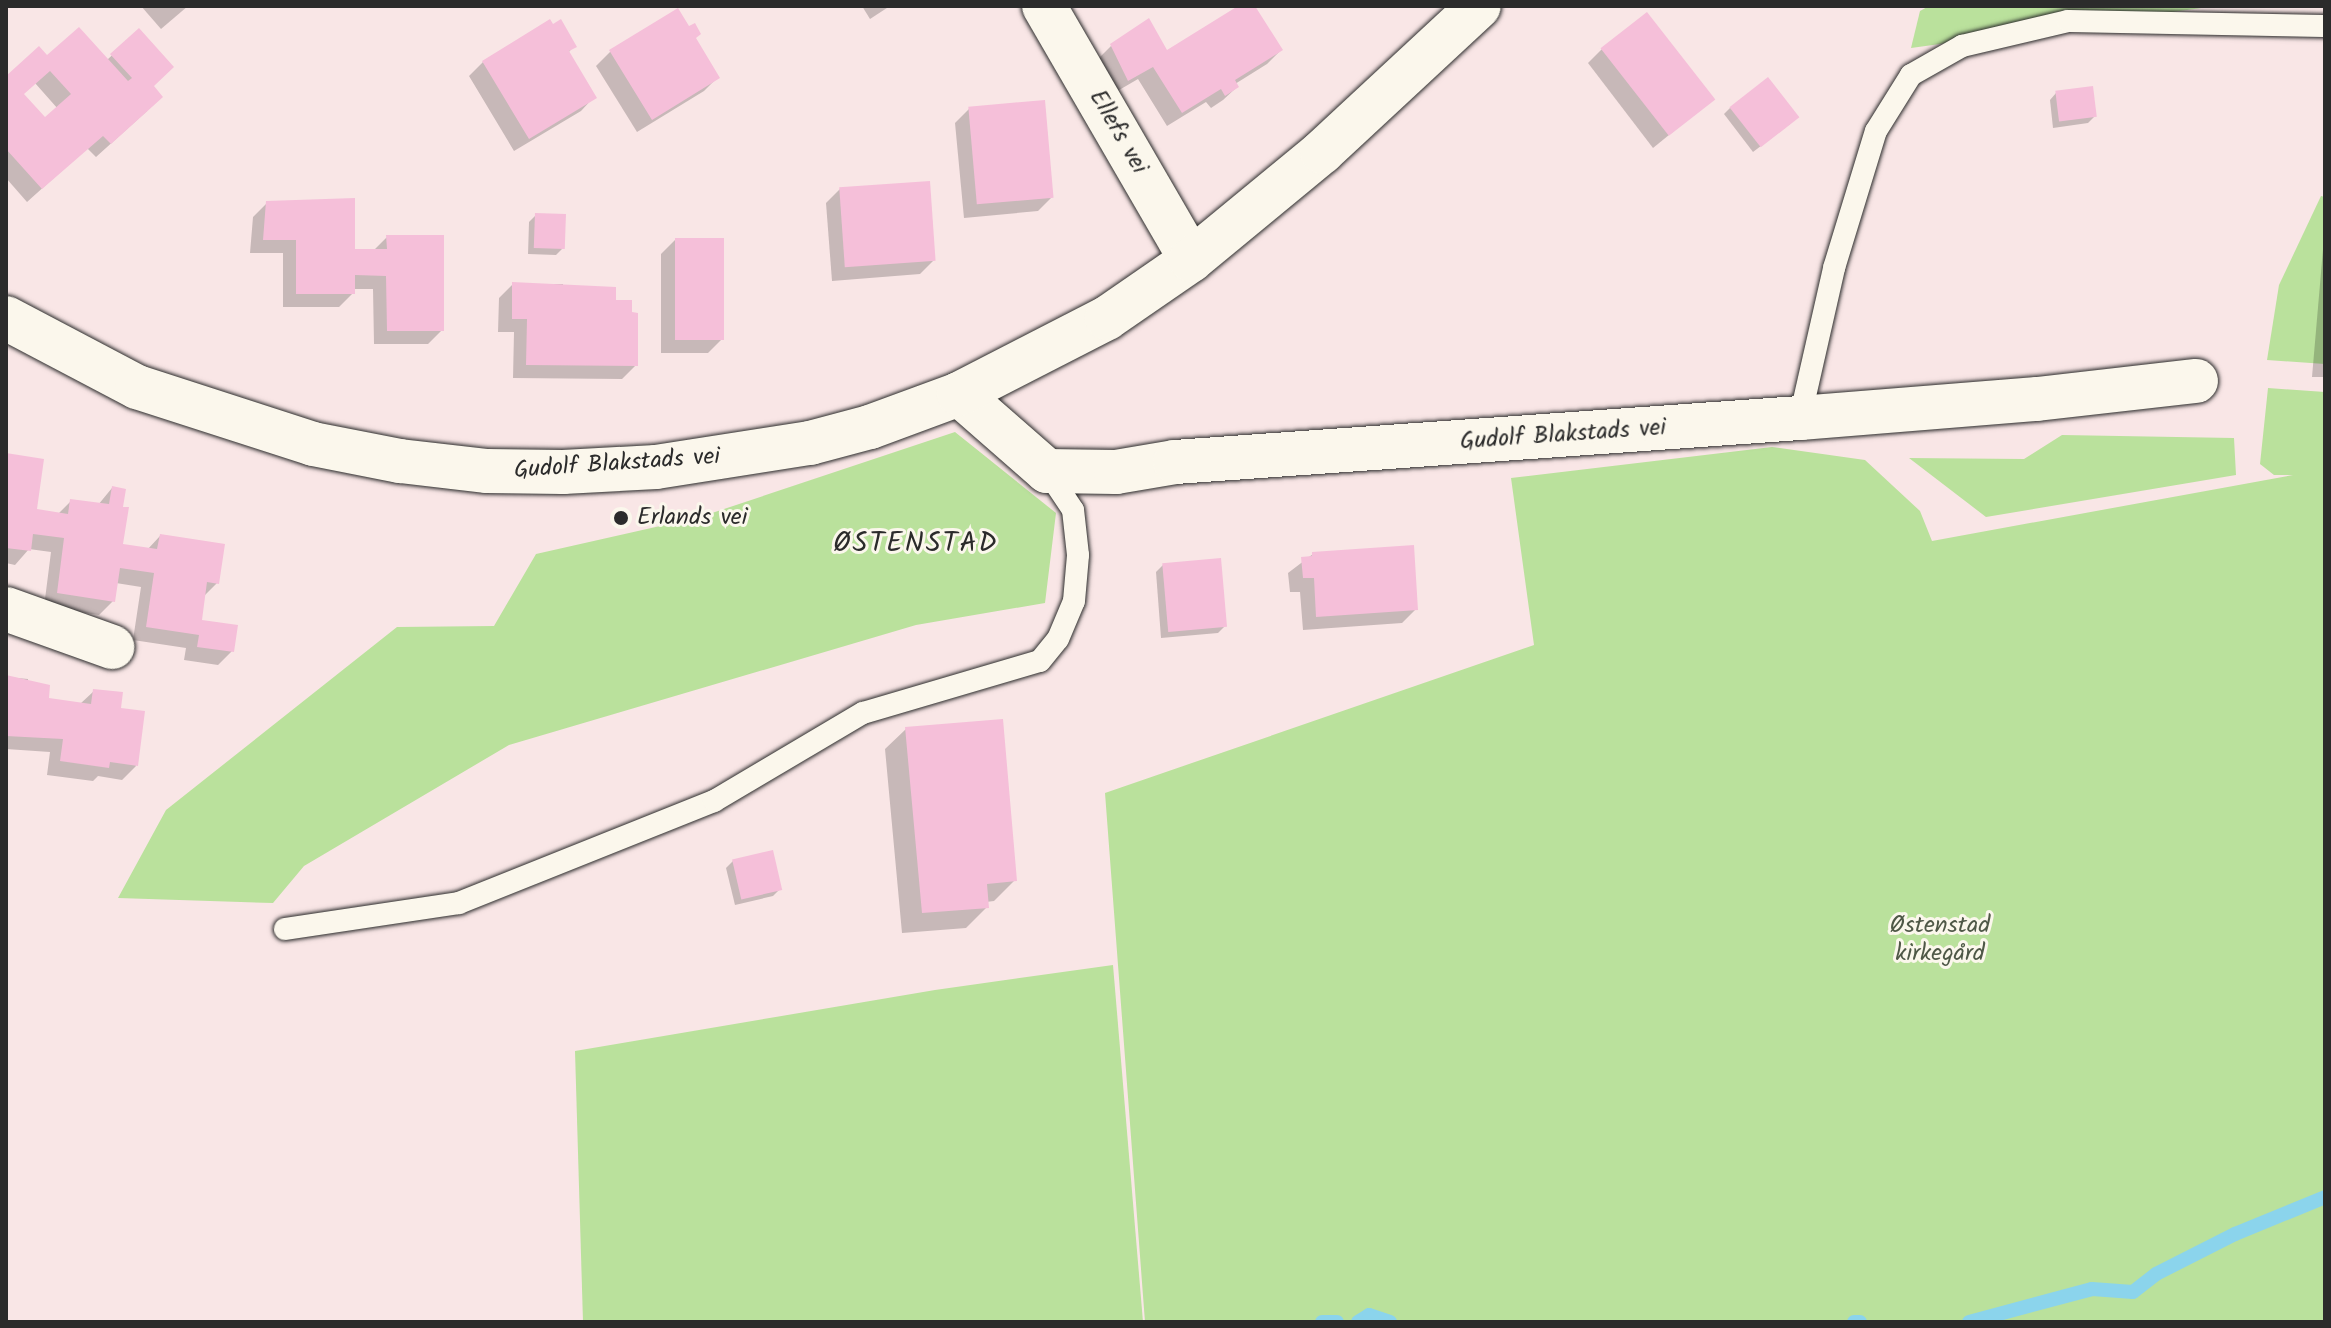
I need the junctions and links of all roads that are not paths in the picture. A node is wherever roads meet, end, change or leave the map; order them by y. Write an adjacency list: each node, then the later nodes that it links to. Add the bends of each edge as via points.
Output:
1 (1044, 6): 4 (street, Ellefs vei)
2 (1479, 6): 4 (street, Gudolf Blakstads vei, via 1322,152)
3 (2325, 26): 8 (lane, via 2068,21 1962,46 1911,75 1876,131 1834,268)
4 (1191, 260): 7 (street, Gudolf Blakstads vei, via 1107,318)
5 (6, 318): 7 (street, Gudolf Blakstads vei, via 137,387 313,444 487,471 640,468 751,454 870,427)
6 (2196, 381): 8 (street, Gudolf Blakstads vei)
7 (959, 394): 9 (street)
8 (1800, 418): 9 (street, Gudolf Blakstads vei, via 1190,461 1116,472)
9 (1047, 471): 12 (lane, via 1073,510 1078,555 1074,601 1058,639 1040,661 863,713 714,801 459,903)
10 (6, 609): 11 (street)
11 (112, 647)
12 (285, 929)

